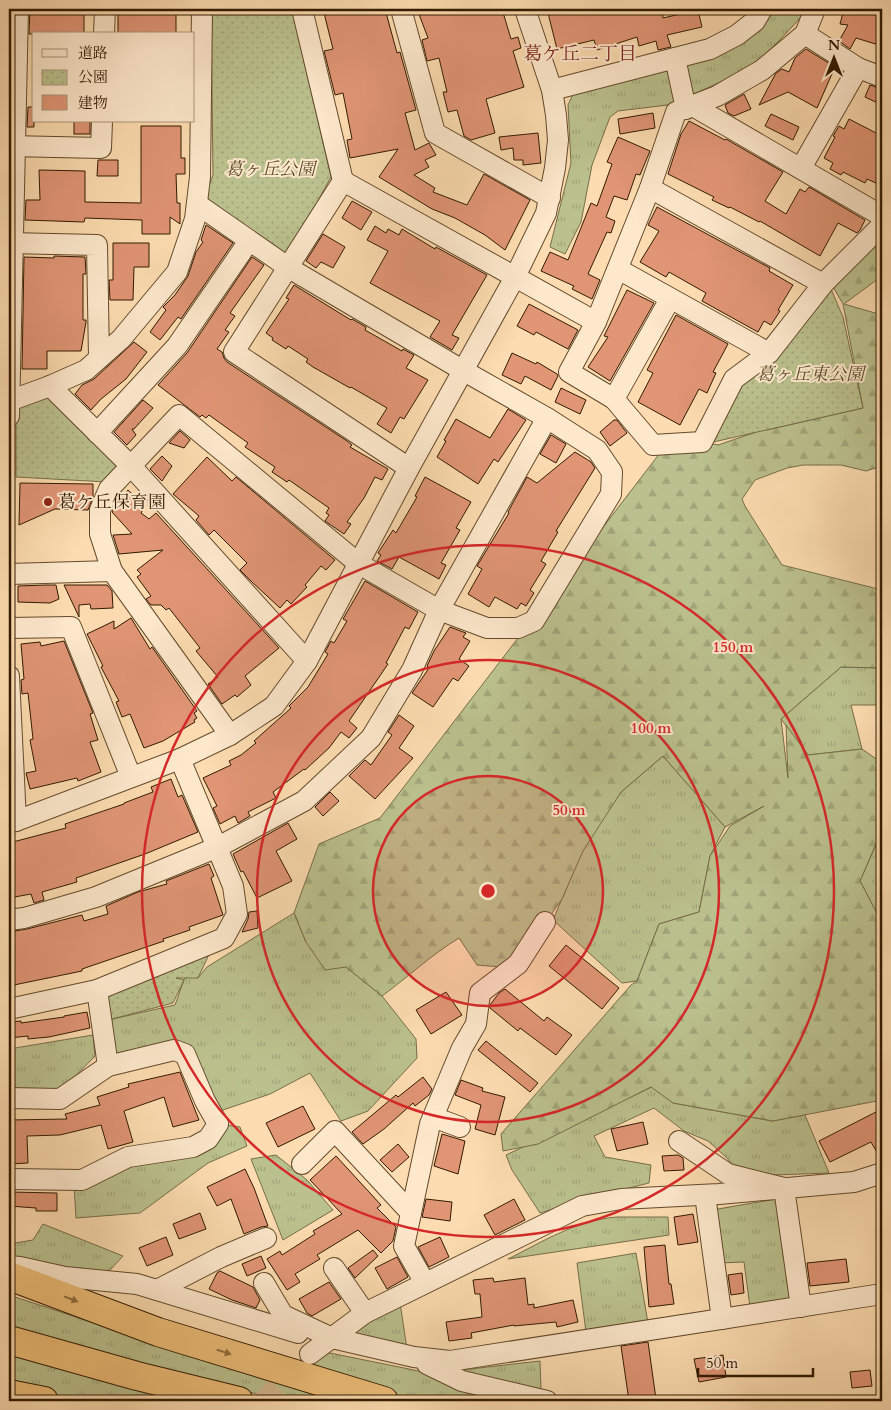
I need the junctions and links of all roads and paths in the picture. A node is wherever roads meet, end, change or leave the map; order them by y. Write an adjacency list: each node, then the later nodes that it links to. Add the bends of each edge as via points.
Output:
1 (18, 9): 17 (street)
2 (105, 9): 9 (street)
3 (202, 9): 22 (street)
4 (302, 9): 19 (street)
5 (401, 9): 21 (street, via 435,133)
6 (525, 9): 14 (street)
7 (762, 9): 11 (street, via 755,20 737,35 710,49)
8 (815, 9): 10 (street)
9 (104, 32)
10 (806, 34): 12 (street); 15 (street, via 762,70 717,96)
11 (674, 58): 14 (street); 15 (street)
12 (858, 68): 13 (street); 18 (street)
13 (882, 77)
14 (552, 90): 21 (street, via 558,140)
15 (689, 107): 18 (street); 20 (street, via 676,112)
16 (102, 122): 17 (street, via 102,148)
17 (12, 146): 26 (street)
18 (801, 168): 23 (street)
19 (343, 181): 27 (street); 29 (street)
20 (650, 188): 28 (street); 30 (street)
21 (550, 198): 29 (street)
22 (197, 204): 25 (street); 34 (street, via 177,272 121,339)
23 (882, 216)
24 (882, 225): 30 (street)
25 (249, 241): 27 (street); 41 (street, via 177,346)
26 (11, 243): 34 (street, via 97,245); 38 (street)
27 (289, 268): 35 (street); 43 (street, via 234,352)
28 (618, 269): 31 (street); 32 (street)
29 (515, 277): 32 (street); 35 (street)
30 (823, 284): 33 (street)
31 (670, 299): 33 (street); 37 (street)
32 (596, 322): 37 (street, via 569,372)
33 (769, 353): 37 (street, via 734,379 702,442 653,445)
34 (99, 358): 36 (street, via 86,370)
35 (464, 371): 40 (street); 43 (street)
36 (50, 386): 38 (street); 41 (street)
37 (614, 399)
38 (9, 401): 39 (street)
39 (9, 416)
40 (547, 418): 47 (street); 47 (street, via 597,450 612,472 611,494 534,621 518,628 487,628)
41 (97, 433): 42 (street)
42 (131, 466): 44 (street, via 179,416); 45 (street, via 109,489 100,510 100,534); 49 (street)
43 (409, 468): 44 (street)
44 (360, 564): 47 (street); 49 (street)
45 (112, 571): 46 (street); 51 (street)
46 (9, 574)
47 (439, 610): 55 (street, via 412,670 371,738 304,801)
48 (9, 628): 53 (street, via 71,627)
49 (307, 661): 51 (street, via 274,706)
50 (9, 676): 54 (street)
51 (230, 735): 52 (street)
52 (180, 760): 53 (street); 55 (street)
53 (131, 777): 54 (street)
54 (12, 822)
55 (218, 847): 56 (street, via 96,897); 58 (street, via 233,886 237,914 224,938)
56 (9, 920)
57 (545, 922): 62 (street, via 518,964 480,993 476,1024 462,1048)
58 (97, 990): 59 (street); 60 (street)
59 (9, 1009)
60 (108, 1066): 61 (street, via 60,1099); 67 (street, via 174,1050 185,1054 218,1124 208,1139 193,1147 128,1157 82,1180)
61 (9, 1098)
62 (433, 1117): 63 (street); 70 (street)
63 (460, 1127)
64 (679, 1141): 68 (street, via 728,1174)
65 (302, 1164): 70 (street, via 335,1131)
66 (882, 1173): 68 (street, via 854,1182)
67 (9, 1179)
68 (784, 1188): 69 (street); 79 (street)
69 (704, 1195): 76 (street, via 621,1199 582,1206); 81 (street)
70 (411, 1213): 76 (street, via 404,1246)
71 (266, 1238): 77 (street, via 221,1256)
72 (9, 1266): 77 (street, via 65,1277 137,1284)
73 (334, 1268): 80 (street)
74 (9, 1276): 89 (highway, one-way to 89, via 158,1332)
75 (264, 1283): 83 (street, via 283,1315)
76 (424, 1283): 80 (street)
77 (157, 1290): 83 (street)
78 (882, 1294): 79 (street)
79 (801, 1307): 81 (street)
80 (365, 1313): 83 (street)
81 (722, 1319): 85 (street, via 450,1362)
82 (9, 1340): 88 (highway)
83 (330, 1340): 84 (street); 85 (street)
84 (310, 1354)
85 (414, 1357): 90 (street, via 462,1381)
86 (9, 1394): 87 (highway)
87 (44, 1401)
88 (239, 1401)
89 (384, 1401)
90 (547, 1401)

